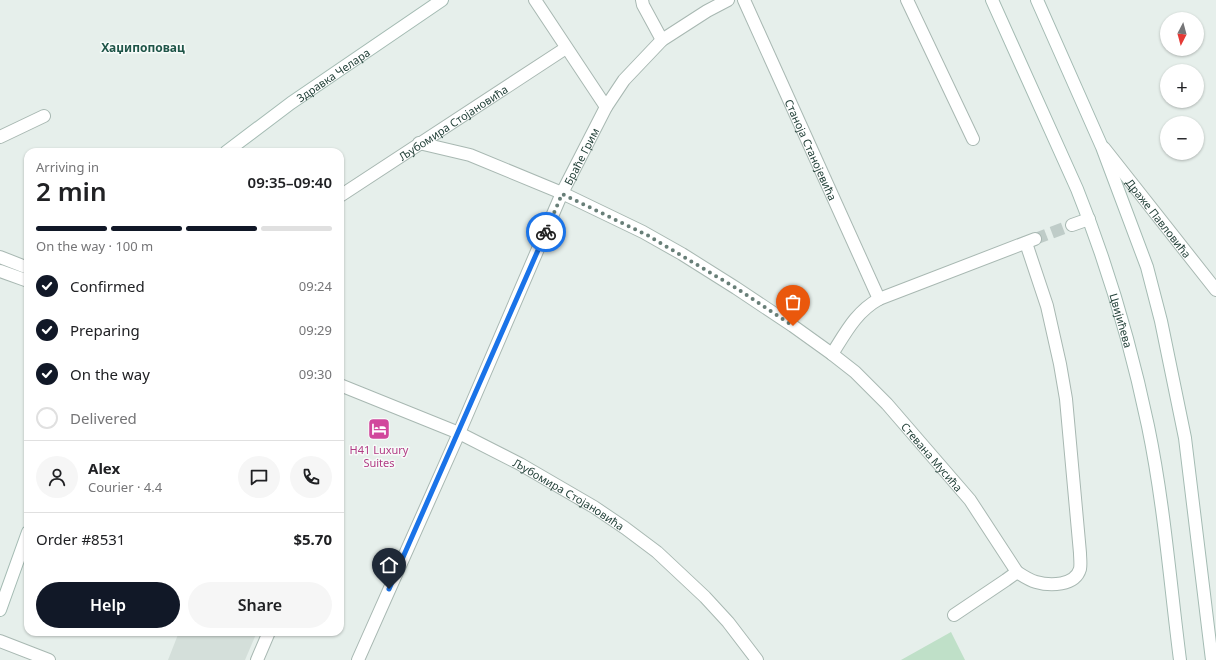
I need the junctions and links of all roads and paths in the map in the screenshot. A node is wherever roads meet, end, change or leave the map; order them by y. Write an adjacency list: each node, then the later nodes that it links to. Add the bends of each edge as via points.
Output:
1 (442, 0): 17 (street, Здравка Челара, via 291,103)
2 (535, 0): 10 (street)
3 (642, 0): 9 (street)
4 (728, 0): 9 (street, Браће Грим)
5 (744, 0): 27 (street, Станоја Станојевића)
6 (907, 0): 14 (street)
7 (992, 0): 20 (street, Цвијићева)
8 (1037, 0): 16 (street)
9 (662, 40): 11 (street, Браће Грим, via 624,80)
10 (566, 48): 11 (street); 15 (street, Љубомира Стојановића)
11 (606, 107): 19 (street, Браће Грим)
12 (44, 116): 13 (street)
13 (0, 137)
14 (973, 139)
15 (420, 143): 18 (street, Љубомира Стојановића); 19 (street, Стевана Мусића, via 470,155)
16 (1102, 146): 26 (street, Драже Павловића); 42 (street, via 1147,267 1161,321 1185,438)
17 (231, 148)
18 (344, 193)
19 (562, 194): 28 (street, Стевана Мусића, via 682,254); 30 (street, Браће Грим)
20 (1089, 219): 21 (street); 41 (street, Цвијићева, via 1125,330 1148,428)
21 (1072, 225)
22 (0, 257): 23 (street)
23 (24, 266)
24 (0, 271): 25 (street)
25 (24, 280)
26 (1216, 290)
27 (879, 299): 28 (street, via 860,312); 32 (street, via 1030,241 1047,306 1066,399 1081,564 1073,578 1054,584 1035,582)
28 (832, 354): 32 (street, Стевана Мусића, via 855,372 887,404 970,500)
29 (344, 387): 30 (street, Љубомира Стојановића)
30 (459, 432): 39 (street, Браће Грим); 40 (street, Љубомира Стојановића, via 594,507 657,552 705,597)
31 (24, 543): 33 (street)
32 (1018, 572): 34 (street)
33 (0, 610)
34 (954, 615)
35 (267, 636): 38 (street)
36 (0, 641): 37 (street)
37 (49, 660)
38 (257, 660)
39 (358, 660)
40 (757, 660)
41 (1180, 660)
42 (1212, 660)

